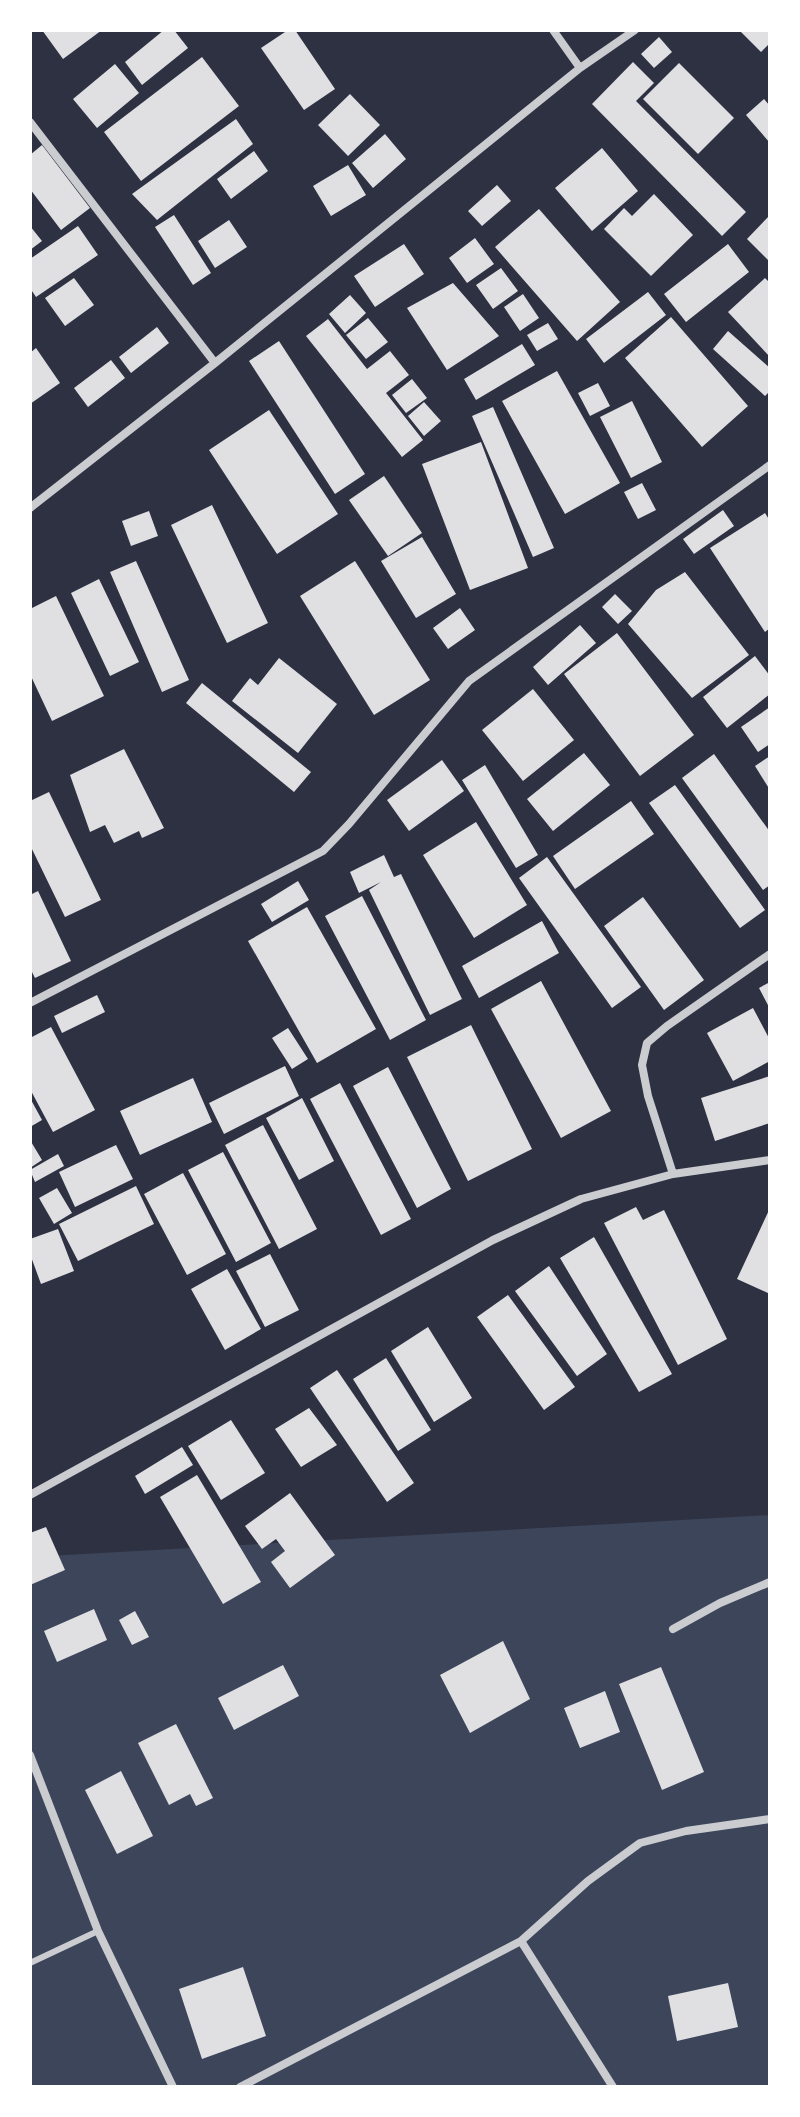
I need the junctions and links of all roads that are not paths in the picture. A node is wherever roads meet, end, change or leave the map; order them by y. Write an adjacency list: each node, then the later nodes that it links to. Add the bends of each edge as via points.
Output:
1 (553, 30): 3 (street)
2 (635, 30): 3 (street)
3 (580, 68): 5 (street)
4 (31, 124): 5 (street)
5 (215, 363): 7 (street)
6 (770, 465): 9 (street, via 469,681 323,851)
7 (30, 508)
8 (770, 954): 11 (street, via 647,1043 645,1081)
9 (30, 1003)
10 (770, 1160): 11 (street)
11 (673, 1174): 12 (street, via 581,1199 507,1233)
12 (30, 1495)
13 (770, 1582): 14 (street)
14 (673, 1629)
15 (30, 1755): 17 (street)
16 (770, 1819): 18 (street, via 640,1843)
17 (98, 1931): 19 (lane); 20 (street)
18 (521, 1941): 21 (street); 22 (street)
19 (30, 1963)
20 (173, 2087)
21 (240, 2087)
22 (613, 2087)

